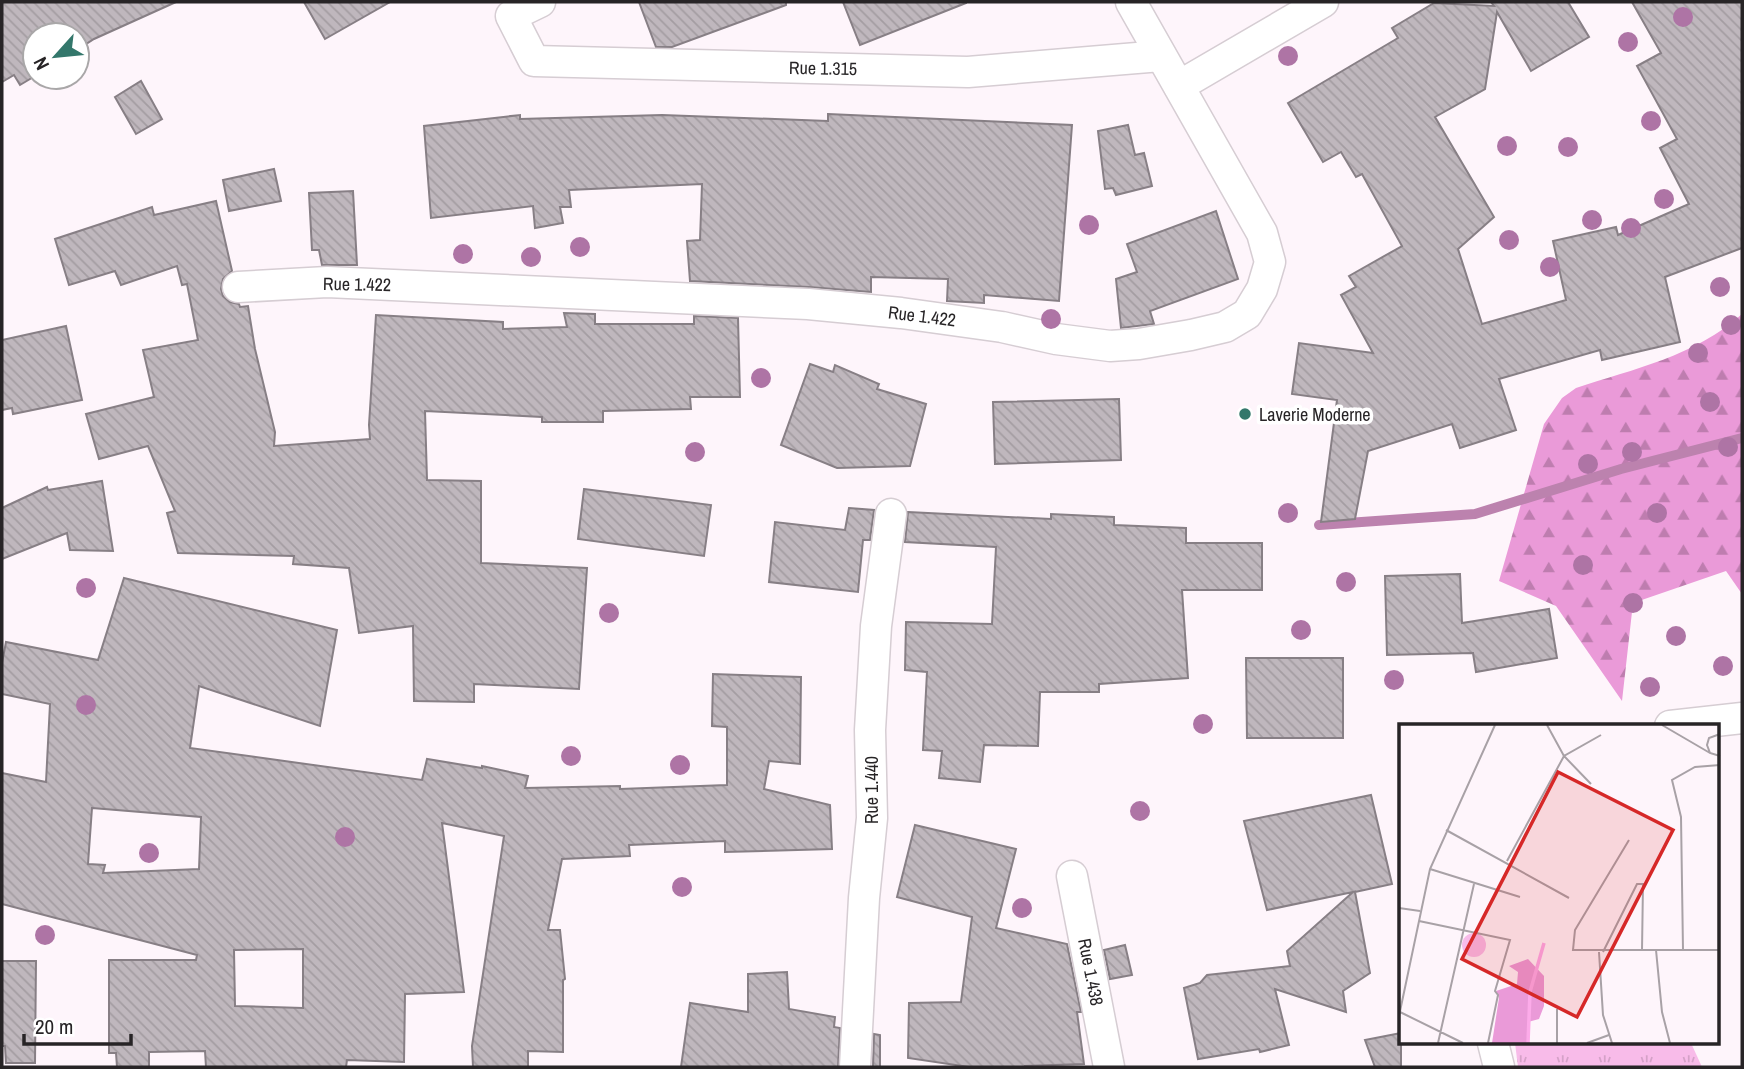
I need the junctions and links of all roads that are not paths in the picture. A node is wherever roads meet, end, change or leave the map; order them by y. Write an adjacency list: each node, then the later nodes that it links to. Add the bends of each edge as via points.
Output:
1 (540, 2): 4 (street, Rue 1.315, via 511,16 534,61 968,72)
2 (1131, 2): 4 (street, Rue 1.422)
3 (1323, 2): 5 (street)
4 (1161, 56): 5 (street, Rue 1.422)
5 (1179, 86): 6 (street, Rue 1.422, via 1262,233 1270,262 1262,289 1247,314 1225,327 1191,335 1110,346 1002,327 808,304 327,282)
6 (239, 287)
7 (891, 514): 12 (street, Rue 1.440, via 876,626 870,730 872,818)
8 (1742, 718): 9 (street)
9 (1688, 724)
10 (1072, 876): 13 (street, Rue 1.438)
11 (1493, 1044): 14 (street)
12 (855, 1067)
13 (1109, 1067)
14 (1499, 1067)

